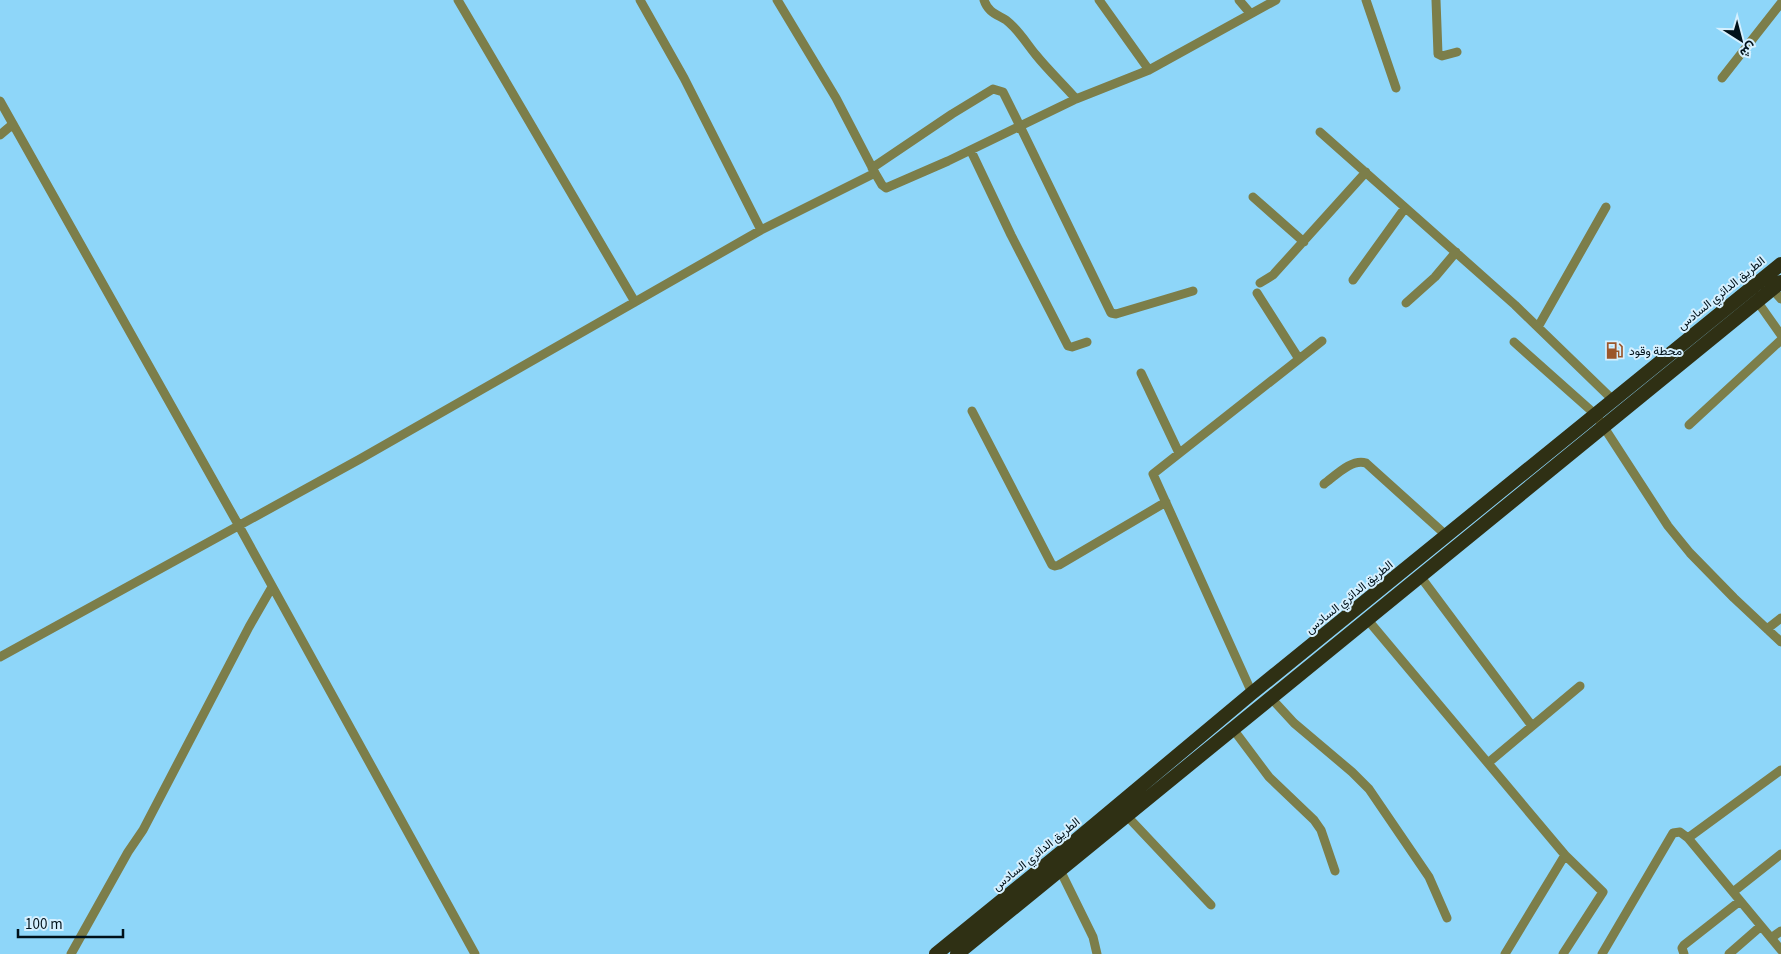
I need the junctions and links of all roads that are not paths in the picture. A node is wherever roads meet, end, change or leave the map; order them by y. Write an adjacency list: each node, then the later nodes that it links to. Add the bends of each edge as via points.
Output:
1 (458, 0): 38 (street)
2 (640, 0): 28 (street)
3 (777, 0): 23 (street, via 836,98)
4 (984, 0): 16 (street, via 992,13 1020,32 1036,56)
5 (1099, 0): 13 (street)
6 (1239, 0): 11 (street)
7 (1276, 0): 11 (street)
8 (1366, 0): 15 (street)
9 (1436, 0): 12 (street, via 1438,54)
10 (1781, 3): 14 (street)
11 (1250, 13): 13 (street)
12 (1457, 52)
13 (1149, 70): 16 (street)
14 (1722, 78)
15 (1396, 88)
16 (1076, 98): 19 (street)
17 (0, 101): 18 (street)
18 (13, 124): 21 (street); 55 (street)
19 (1019, 127): 22 (street); 23 (street, via 1003,92 993,89); 35 (street, via 1112,313)
20 (1320, 132): 24 (street)
21 (0, 135)
22 (971, 150): 23 (street, via 886,188); 44 (street, via 1068,346)
23 (873, 171): 28 (street)
24 (1366, 172): 27 (street); 29 (street)
25 (1253, 197): 29 (street)
26 (1606, 207): 40 (street)
27 (1404, 208): 30 (street); 32 (street)
28 (762, 230): 38 (street)
29 (1304, 242): 33 (street, via 1273,275)
30 (1456, 252): 39 (street, via 1435,277); 40 (street)
31 (1781, 264): 48 (highway, الطريق الدائري السادس)
32 (1353, 280)
33 (1260, 283)
34 (1778, 290): 37 (highway, الطريق الدائري السادس)
35 (1194, 291)
36 (1257, 293): 46 (street)
37 (1757, 301): 41 (street); 50 (highway, الطريق الدائري السادس)
38 (635, 302): 55 (street)
39 (1406, 303)
40 (1538, 327): 48 (street)
41 (1781, 335)
42 (1781, 340): 51 (street)
43 (1322, 341): 46 (street)
44 (1087, 342)
45 (1514, 342): 50 (street)
46 (1299, 359): 52 (street)
47 (1141, 373): 52 (street)
48 (1613, 400): 50 (highway, الطريق الدائري السادس)
49 (972, 410): 54 (street, via 1049,562 1055,566)
50 (1599, 420): 56 (highway, الطريق الدائري السادس); 57 (highway, الطريق الدائري السادس); 61 (street, via 1668,526 1690,553)
51 (1689, 425)
52 (1179, 453): 54 (street, via 1153,474)
53 (1324, 484): 56 (street, via 1362,461)
54 (1166, 502): 67 (street)
55 (238, 526): 58 (street); 63 (street)
56 (1447, 536): 64 (highway, الطريق الدائري السادس)
57 (1420, 576): 60 (highway, الطريق الدائري السادس); 69 (street)
58 (272, 587): 88 (street, via 143,830); 89 (street)
59 (1781, 618): 61 (street)
60 (1367, 620): 66 (highway, الطريق الدائري السادس); 71 (street)
61 (1767, 629): 62 (street)
62 (1781, 642)
63 (0, 657)
64 (1274, 678): 66 (highway); 67 (highway, الطريق الدائري السادس)
65 (1580, 686): 69 (street)
66 (1283, 688): 68 (highway, الطريق الدائري السادس)
67 (1252, 693): 90 (highway, الطريق الدائري السادس)
68 (1271, 698): 70 (highway, الطريق الدائري السادس); 82 (street, via 1368,790 1429,877)
69 (1532, 726): 71 (street)
70 (1233, 729): 73 (highway, الطريق الدائري السادس); 78 (street, via 1269,777 1322,830)
71 (1488, 763): 76 (street)
72 (1781, 770): 74 (street)
73 (1127, 816): 77 (highway, الطريق الدائري السادس); 81 (street)
74 (1688, 838): 79 (street); 87 (street, via 1680,832 1673,833)
75 (1781, 854): 79 (street)
76 (1565, 855): 93 (street); 94 (street, via 1603,892)
77 (1060, 870): 91 (highway, الطريق الدائري السادس); 92 (street, via 1093,937)
78 (1335, 871)
79 (1733, 892): 80 (street)
80 (1740, 901): 83 (street); 95 (street, via 1684,945)
81 (1210, 905)
82 (1447, 918)
83 (1761, 926): 85 (street); 96 (street)
84 (1781, 931): 85 (street)
85 (1771, 938): 86 (street)
86 (1781, 950)
87 (1606, 952)
88 (71, 954)
89 (475, 954)
90 (936, 954)
91 (957, 954)
92 (1097, 954)
93 (1505, 954)
94 (1563, 954)
95 (1684, 954)
96 (1729, 954)

